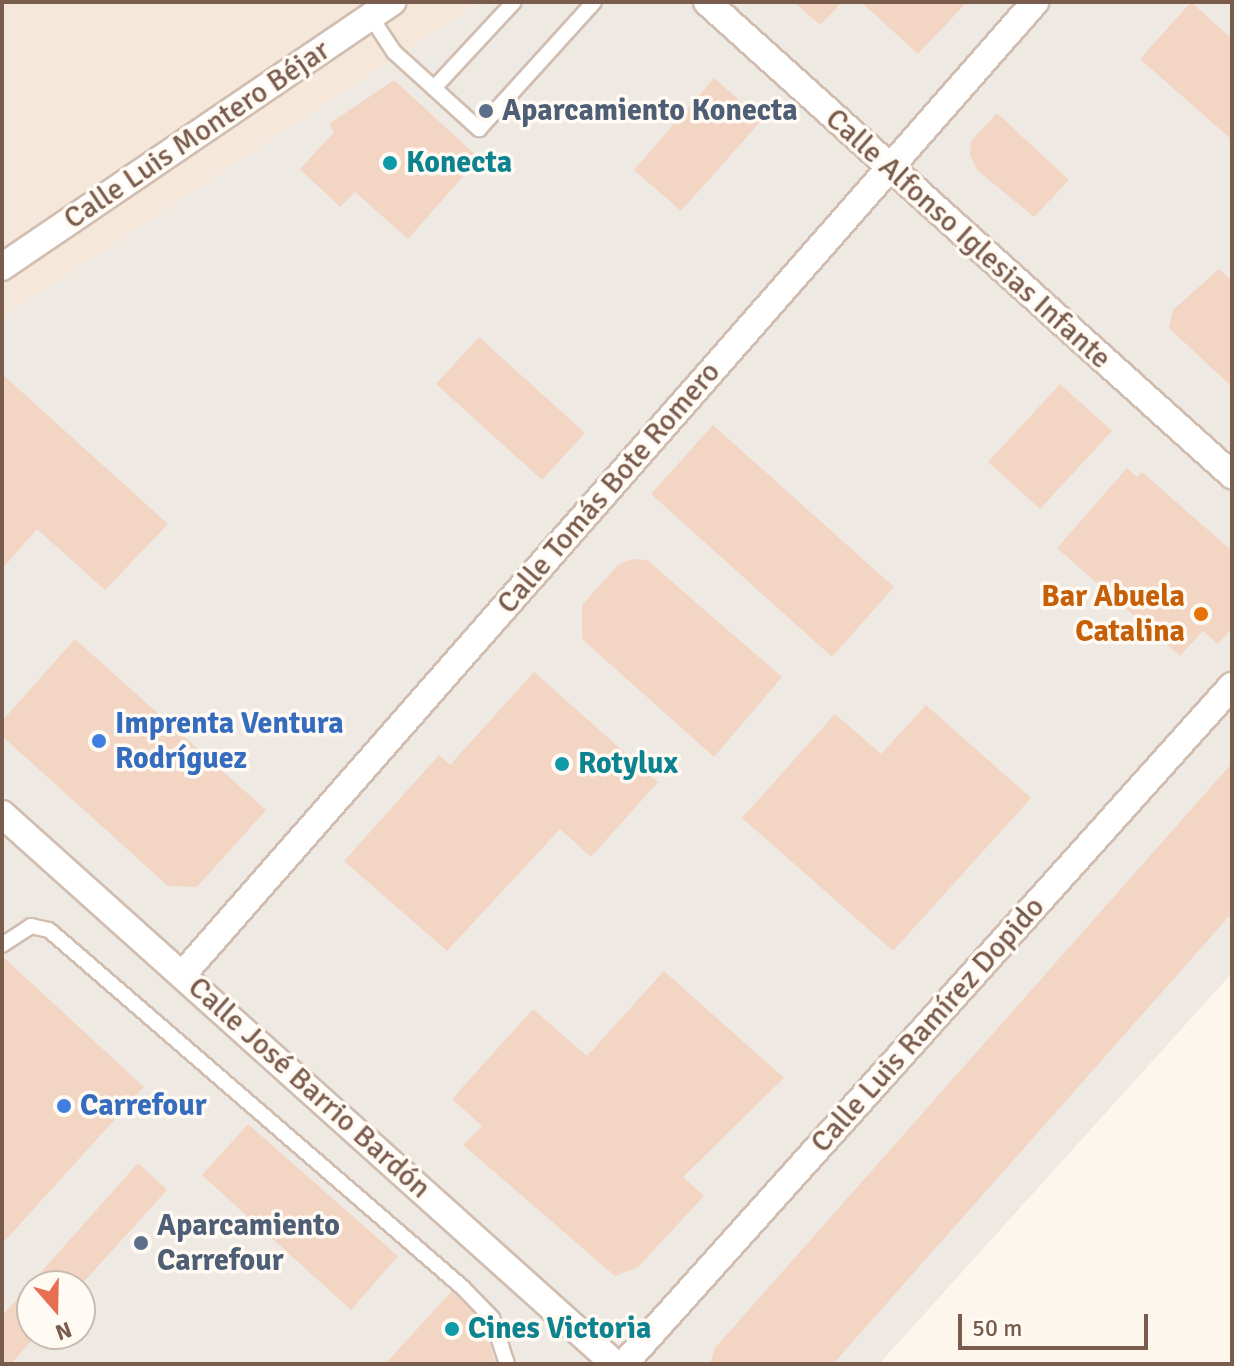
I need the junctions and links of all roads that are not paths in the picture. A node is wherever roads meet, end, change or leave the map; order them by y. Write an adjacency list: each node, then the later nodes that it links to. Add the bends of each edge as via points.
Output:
1 (514, 2): 6 (lane)
2 (594, 2): 6 (lane, via 479,129)
3 (707, 2): 7 (street, Calle Alfonso Iglesias Infante)
4 (1035, 2): 7 (street, Calle Tomás Bote Romero)
5 (381, 9): 6 (lane, via 394,52); 8 (street, Calle Luis Montero Béjar)
6 (434, 88)
7 (887, 168): 9 (street, Calle Alfonso Iglesias Infante); 13 (street, Calle Tomás Bote Romero)
8 (2, 267)
9 (1232, 475)
10 (1232, 686): 16 (street, Calle Luis Ramírez Dopido)
11 (2, 814): 13 (street, Calle José Barrio Bardón)
12 (2, 945): 14 (lane, via 31,926 49,930 462,1287 492,1318)
13 (183, 974): 15 (street, Calle José Barrio Bardón)
14 (507, 1364)
15 (615, 1364)
16 (624, 1364)

